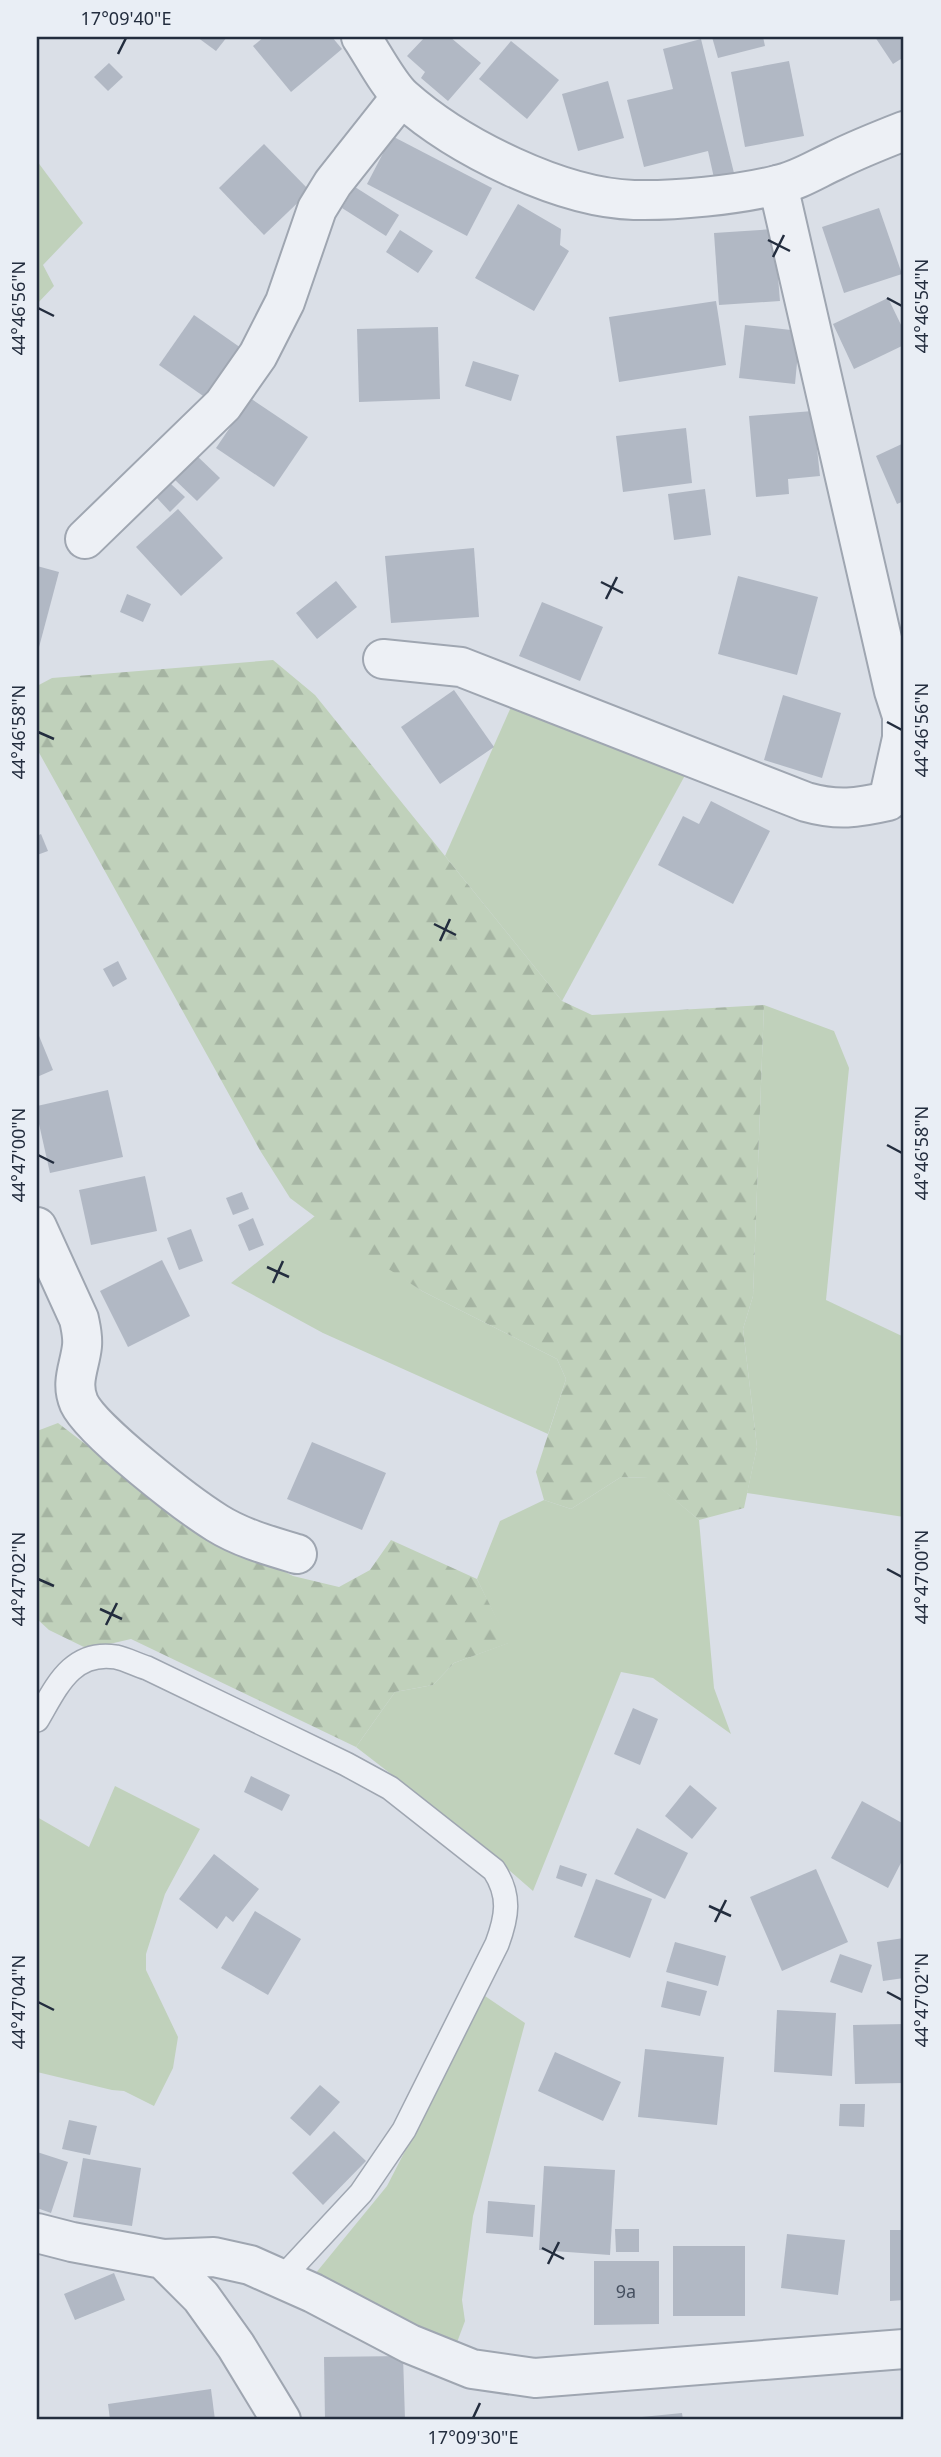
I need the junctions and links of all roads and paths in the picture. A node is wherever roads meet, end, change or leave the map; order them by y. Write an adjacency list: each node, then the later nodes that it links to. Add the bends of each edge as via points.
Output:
1 (361, 37): 2 (street)
2 (401, 97): 4 (street, via 508,166 582,192 633,200 698,197); 5 (street, via 332,183 317,209 285,302 258,355 223,405)
3 (904, 131): 4 (street)
4 (778, 185): 6 (street, via 902,716 902,738 888,801 854,808 806,802 461,667)
5 (85, 540)
6 (383, 659)
7 (37, 1227): 8 (street, via 83,1334 75,1387 88,1416 120,1448 217,1523)
8 (297, 1554)
9 (37, 1720): 12 (lane, via 63,1677 86,1658 115,1657 147,1668 390,1788 494,1870 503,1884 506,1921 497,1944 404,2130 361,2193)
10 (37, 2233): 11 (street)
11 (163, 2259): 12 (street, via 214,2257); 14 (street, via 201,2297)
12 (282, 2278): 13 (street, via 410,2344 472,2369 513,2376 535,2378)
13 (904, 2349)
14 (281, 2420)

